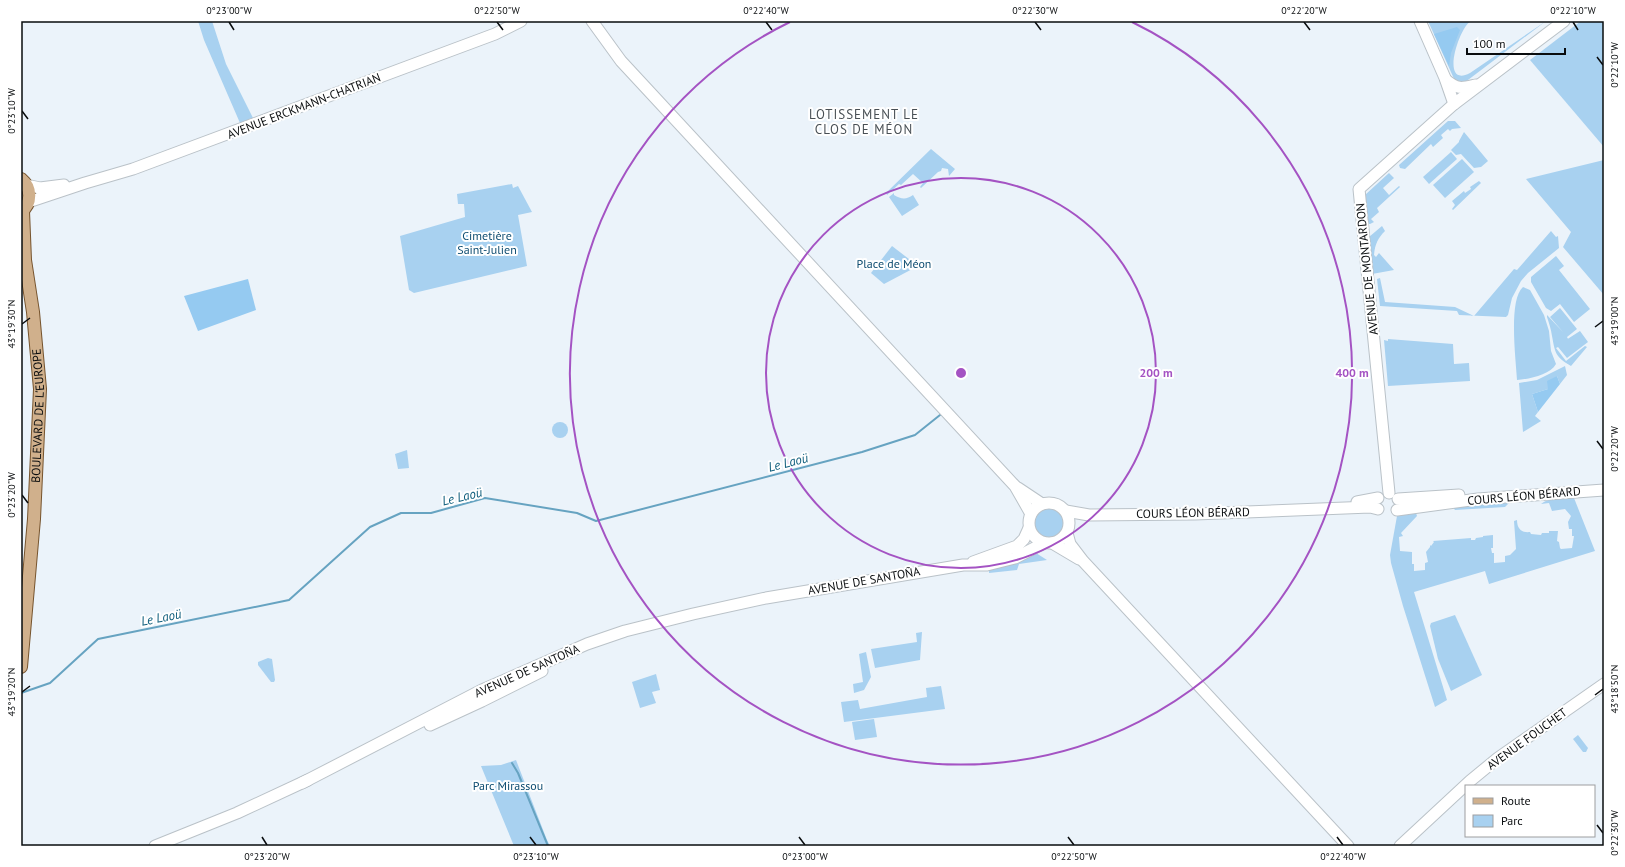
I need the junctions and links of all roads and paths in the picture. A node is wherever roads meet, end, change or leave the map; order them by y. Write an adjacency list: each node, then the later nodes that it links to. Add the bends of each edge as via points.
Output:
1 (521, 21): 9 (main road, AVENUE ERCKMANN-CHATRIAN, via 495,34 214,140)
2 (592, 21): 13 (main road, via 621,61)
3 (1420, 21): 5 (main road)
4 (1564, 21): 6 (main road)
5 (1446, 80): 6 (main road, via 1462,88); 7 (main road)
6 (1479, 85): 7 (main road)
7 (1454, 104): 15 (main road, AVENUE DE MONTARDON, via 1360,189)
8 (24, 182): 9 (main road, AVENUE ERCKMANN-CHATRIAN, via 40,188); 10 (main road, BOULEVARD DE L'EUROPE, via 29,196)
9 (85, 183): 10 (main road, AVENUE ERCKMANN-CHATRIAN)
10 (24, 208): 11 (main road, BOULEVARD DE L'EUROPE)
11 (23, 254): 28 (main road, BOULEVARD DE L'EUROPE, via 33,312 40,389 33,542)
12 (1604, 484): 18 (main road, COURS LÉON BÉRARD)
13 (1015, 486): 17 (main road); 20 (main road)
14 (1604, 490): 18 (main road, COURS LÉON BÉRARD)
15 (1388, 493): 16 (main road, via 1383,494); 18 (main road, via 1394,494)
16 (1378, 503): 18 (main road, via 1387,515); 21 (main road, COURS LÉON BÉRARD, via 1370,508)
17 (1042, 504): 19 (main road, via 1055,503); 20 (main road)
18 (1398, 505)
19 (1066, 511): 21 (main road, COURS LÉON BÉRARD); 23 (main road, via 1070,522)
20 (1031, 514): 22 (main road)
21 (1089, 515): 23 (main road, via 1078,520)
22 (1029, 528): 24 (main road, via 1035,538); 26 (main road, AVENUE DE SANTOÑA, via 1017,546)
23 (1068, 531): 24 (main road, via 1063,538); 25 (main road, via 1070,544)
24 (1048, 543): 25 (main road); 26 (main road, AVENUE DE SANTOÑA, via 1015,558 987,565)
25 (1083, 561): 36 (main road)
26 (962, 565): 27 (main road, AVENUE DE SANTOÑA)
27 (766, 598): 30 (main road, AVENUE DE SANTOÑA, via 624,631 587,644); 31 (main road, AVENUE DE SANTOÑA, via 588,648)
28 (21, 668)
29 (1604, 684): 33 (main road, AVENUE FOUCHET, via 1498,758)
30 (482, 690): 31 (main road, via 484,696 453,710); 32 (main road, AVENUE DE SANTOÑA)
31 (425, 727): 32 (main road, AVENUE DE SANTOÑA)
32 (302, 783): 35 (main road, AVENUE DE SANTOÑA, via 237,813)
33 (1466, 785)
34 (1465, 786): 37 (main road, AVENUE FOUCHET)
35 (154, 846)
36 (1348, 846)
37 (1400, 846)

